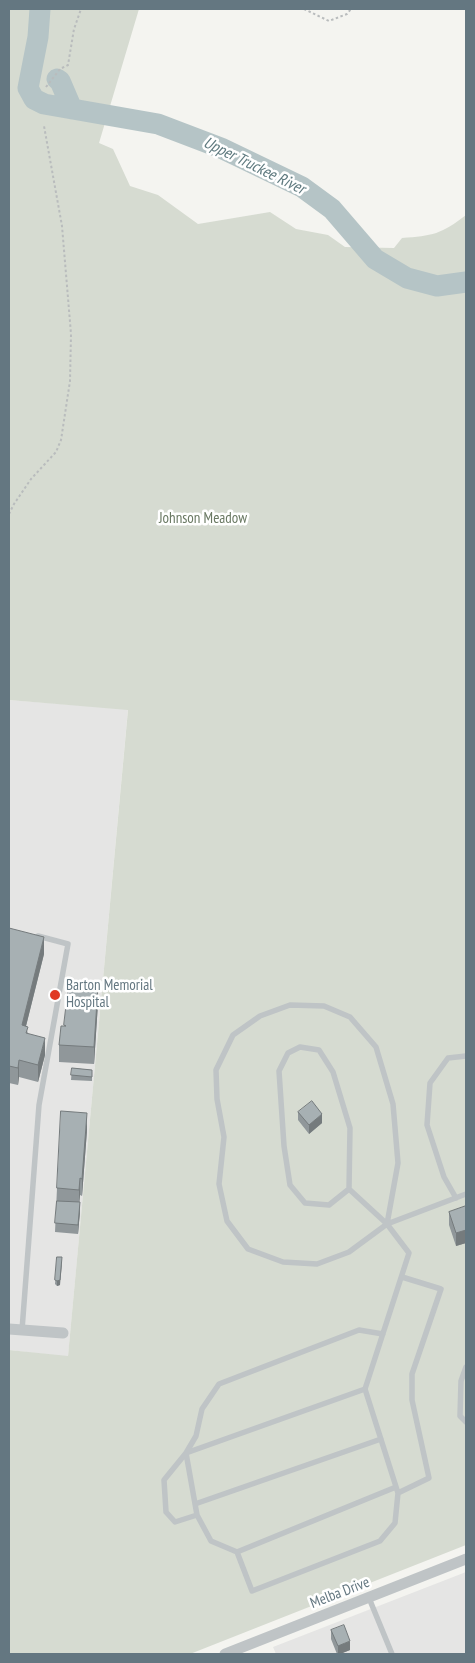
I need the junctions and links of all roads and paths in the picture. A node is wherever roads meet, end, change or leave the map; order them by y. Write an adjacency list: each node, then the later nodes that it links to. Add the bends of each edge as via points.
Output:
1 (80, 9): 4 (path, via 68,64)
2 (304, 9): 3 (path, via 329,21 348,14)
3 (351, 9)
4 (46, 86)
5 (44, 126): 6 (path, via 62,226 70,381 61,440 56,452 31,479)
6 (9, 514)
7 (34, 935): 15 (lane, via 68,944 39,1105)
8 (466, 1056): 11 (lane, via 448,1058 430,1083 427,1125 444,1177)
9 (348, 1189): 9 (lane, via 350,1128 333,1072 319,1050 300,1047 288,1053 279,1071 290,1185 305,1203 329,1205); 12 (lane)
10 (466, 1194): 11 (lane)
11 (456, 1198): 12 (lane)
12 (387, 1224): 12 (lane, via 398,1163 393,1104 376,1047 350,1017 324,1006 290,1006 260,1016 233,1035 216,1070 224,1137 219,1184 227,1220 248,1249 283,1262 317,1264 349,1252); 13 (lane, via 409,1253)
13 (402, 1277): 17 (lane); 23 (lane, via 441,1290 412,1374 412,1400 429,1478)
14 (9, 1329): 15 (street)
15 (22, 1330): 16 (street)
16 (62, 1333)
17 (383, 1334): 19 (lane); 22 (lane, via 359,1330 219,1384 202,1409 196,1436)
18 (466, 1368): 20 (lane, via 460,1381 460,1416)
19 (365, 1389): 21 (lane); 22 (lane)
20 (466, 1422)
21 (381, 1439): 23 (lane); 24 (lane)
22 (186, 1453): 24 (lane); 25 (lane, via 164,1480 166,1512 175,1522)
23 (397, 1490): 26 (lane); 26 (lane, via 395,1523 380,1541 252,1591)
24 (195, 1504): 25 (lane)
25 (197, 1515): 26 (lane, via 211,1541)
26 (237, 1552)
27 (466, 1559): 28 (street, Melba Drive)
28 (369, 1598): 29 (street, Melba Drive); 30 (lane)
29 (225, 1654)
30 (392, 1654)

